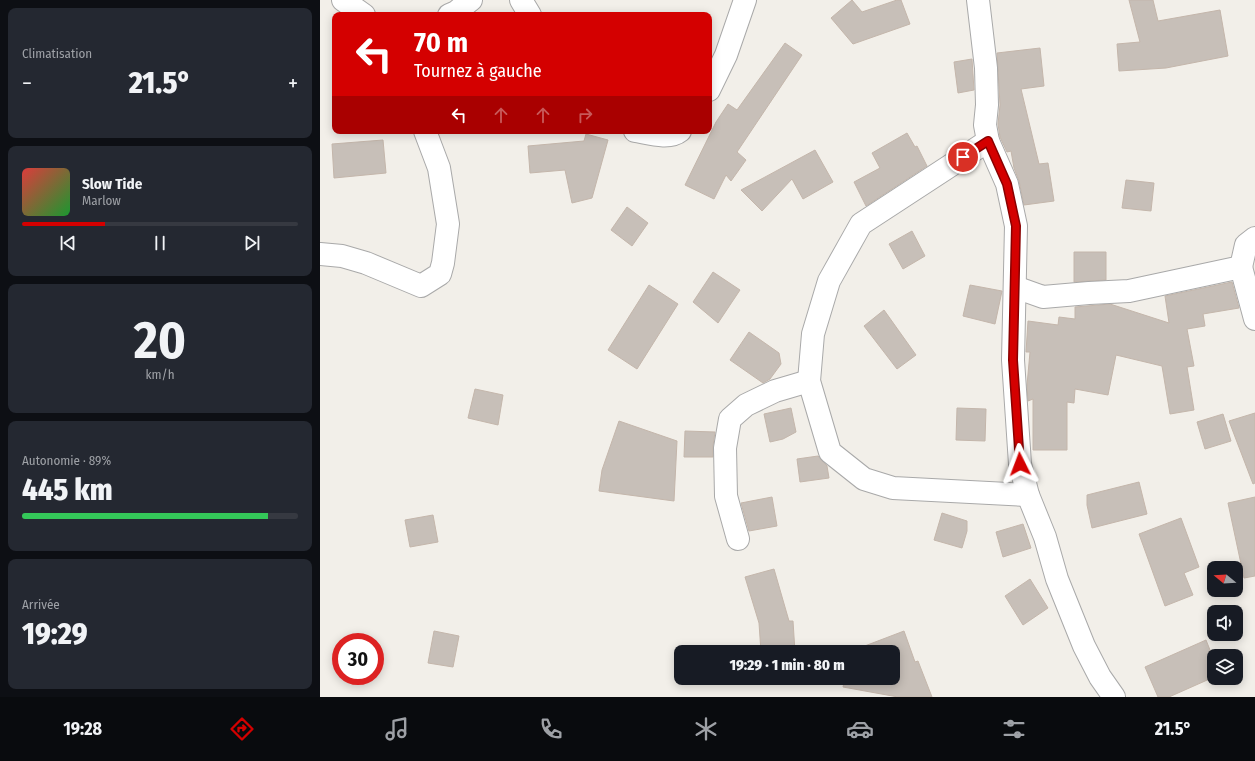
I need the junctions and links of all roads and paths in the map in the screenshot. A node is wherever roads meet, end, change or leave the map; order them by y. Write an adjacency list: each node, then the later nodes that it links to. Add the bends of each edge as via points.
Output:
1 (343, 0): 6 (street)
2 (471, 0): 7 (street)
3 (521, 0): 8 (street)
4 (745, 0): 9 (street, via 726,55)
5 (978, 0): 13 (street, via 986,68 985,125)
6 (360, 12)
7 (456, 12)
8 (528, 12)
9 (712, 84)
10 (426, 134): 15 (street, via 439,168 448,224 440,274 421,286 366,263 342,256)
11 (652, 134): 12 (street)
12 (673, 134)
13 (988, 141): 17 (street, via 1007,184 1016,226); 19 (street, via 861,224 829,282 813,334)
14 (1255, 238): 16 (street, via 1246,245)
15 (320, 254)
16 (1241, 267): 17 (street, via 1129,292 1043,297); 18 (street)
17 (1015, 287): 20 (street, via 1013,360 1020,464)
18 (1255, 319)
19 (809, 381): 20 (street, via 830,452 864,479 893,488); 21 (street, via 775,391 746,404 730,419 725,448 726,496)
20 (1028, 495): 22 (street, via 1045,537 1057,579 1084,646)
21 (738, 539)
22 (1114, 697)

